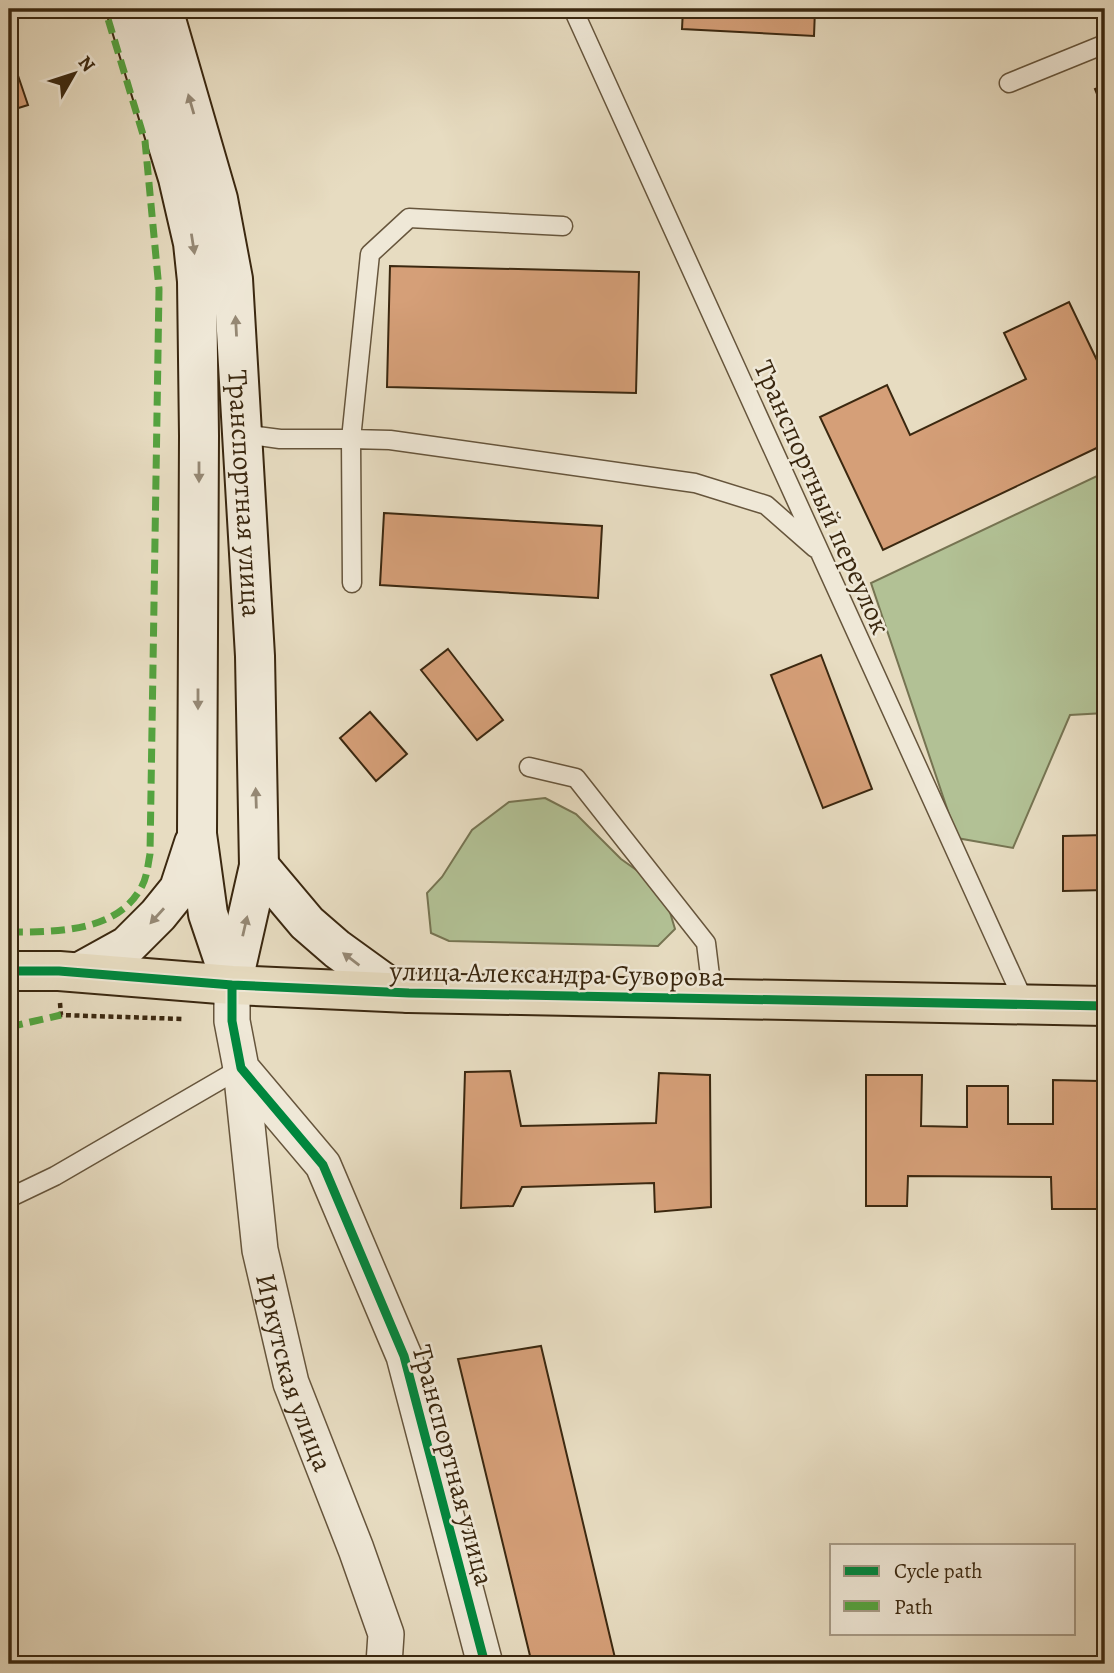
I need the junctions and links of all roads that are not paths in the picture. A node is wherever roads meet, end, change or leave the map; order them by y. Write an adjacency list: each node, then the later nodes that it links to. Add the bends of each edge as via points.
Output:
1 (126, 9): 12 (main road, Транспортная улица, one-way to 12, via 178,178 197,281)
2 (163, 9): 7 (main road, Транспортная улица, one-way to 2, via 233,279 218,200)
3 (573, 9): 9 (lane, Транспортный переулок)
4 (1105, 44): 5 (lane)
5 (1009, 83)
6 (563, 226): 8 (lane, via 409,218 370,254)
7 (243, 434): 8 (lane); 13 (main road, Транспортная улица, one-way to 7, via 255,656)
8 (351, 439): 9 (lane, via 390,440 695,483 766,505); 10 (lane)
9 (820, 553): 19 (lane, Транспортный переулок)
10 (352, 583)
11 (529, 766): 18 (lane, via 576,778 706,943)
12 (197, 834): 15 (main road, Транспортная улица, one-way to 15, via 179,889 158,915 127,946); 16 (main road, Транспортная улица, via 208,914)
13 (259, 866): 16 (main road, Транспортная улица, one-way to 13); 17 (main road, one-way to 13, via 384,983 317,932)
14 (9, 971): 15 (main road, улица Александра Суворова)
15 (80, 972): 16 (main road, улица Александра Суворова)
16 (232, 985): 17 (main road, улица Александра Суворова); 21 (street, Транспортная улица, via 232,1021)
17 (409, 993): 18 (main road, улица Александра Суворова)
18 (713, 1000): 19 (main road, улица Александра Суворова)
19 (1026, 1006): 20 (main road, улица Александра Суворова)
20 (1105, 1006)
21 (241, 1068): 22 (lane); 23 (street, Иркутская улица, via 260,1250 290,1383 386,1634); 24 (street, Транспортная улица, via 323,1165 404,1356)
22 (9, 1198)
23 (384, 1664)
24 (485, 1664)

